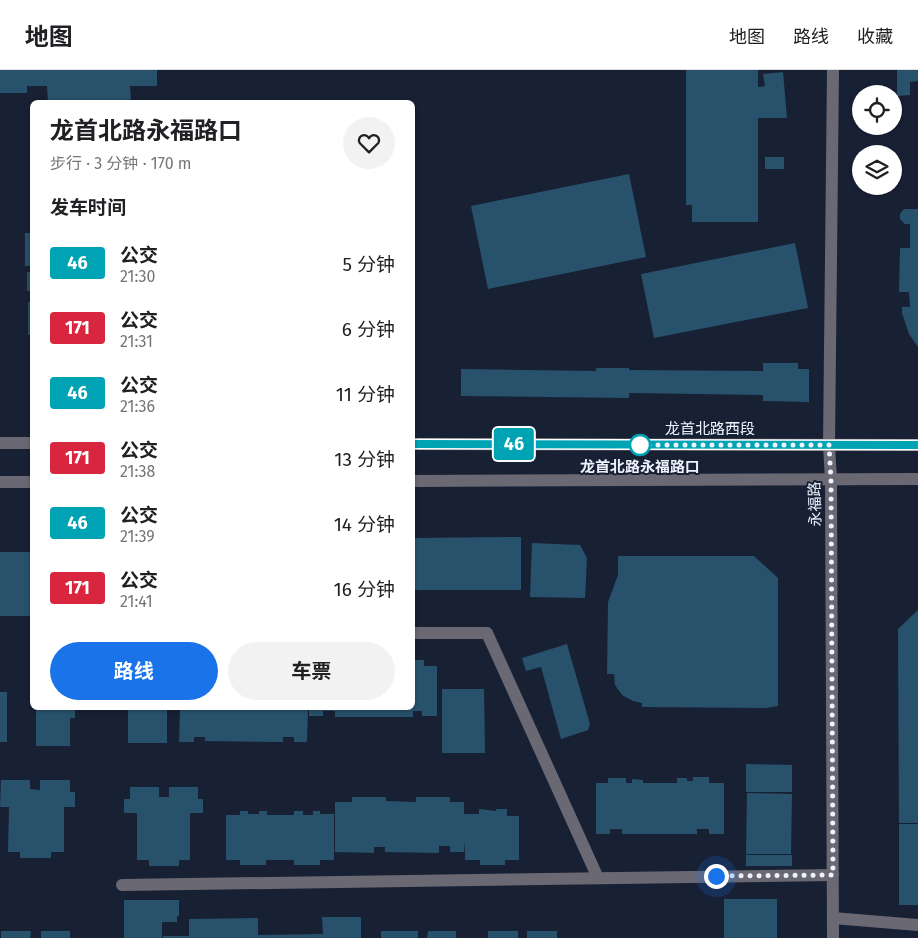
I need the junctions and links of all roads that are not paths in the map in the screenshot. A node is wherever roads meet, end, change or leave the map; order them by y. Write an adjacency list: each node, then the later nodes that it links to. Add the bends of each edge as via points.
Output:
1 (833, 70): 5 (street, 永福路)
2 (0, 443): 3 (street)
3 (30, 443)
4 (415, 444): 5 (street, 龙首北路西段)
5 (829, 445): 6 (street, 龙首北路西段); 7 (street, 永福路)
6 (918, 445)
7 (831, 480): 8 (street); 9 (street); 13 (street, 永福路)
8 (918, 480)
9 (415, 481)
10 (0, 482): 11 (street)
11 (30, 482)
12 (415, 633): 14 (street, via 487,633)
13 (833, 875): 14 (street); 16 (street, 永福路)
14 (598, 878): 15 (street)
15 (122, 885)
16 (833, 918): 17 (street); 18 (street, 永福路)
17 (918, 925)
18 (833, 938)

